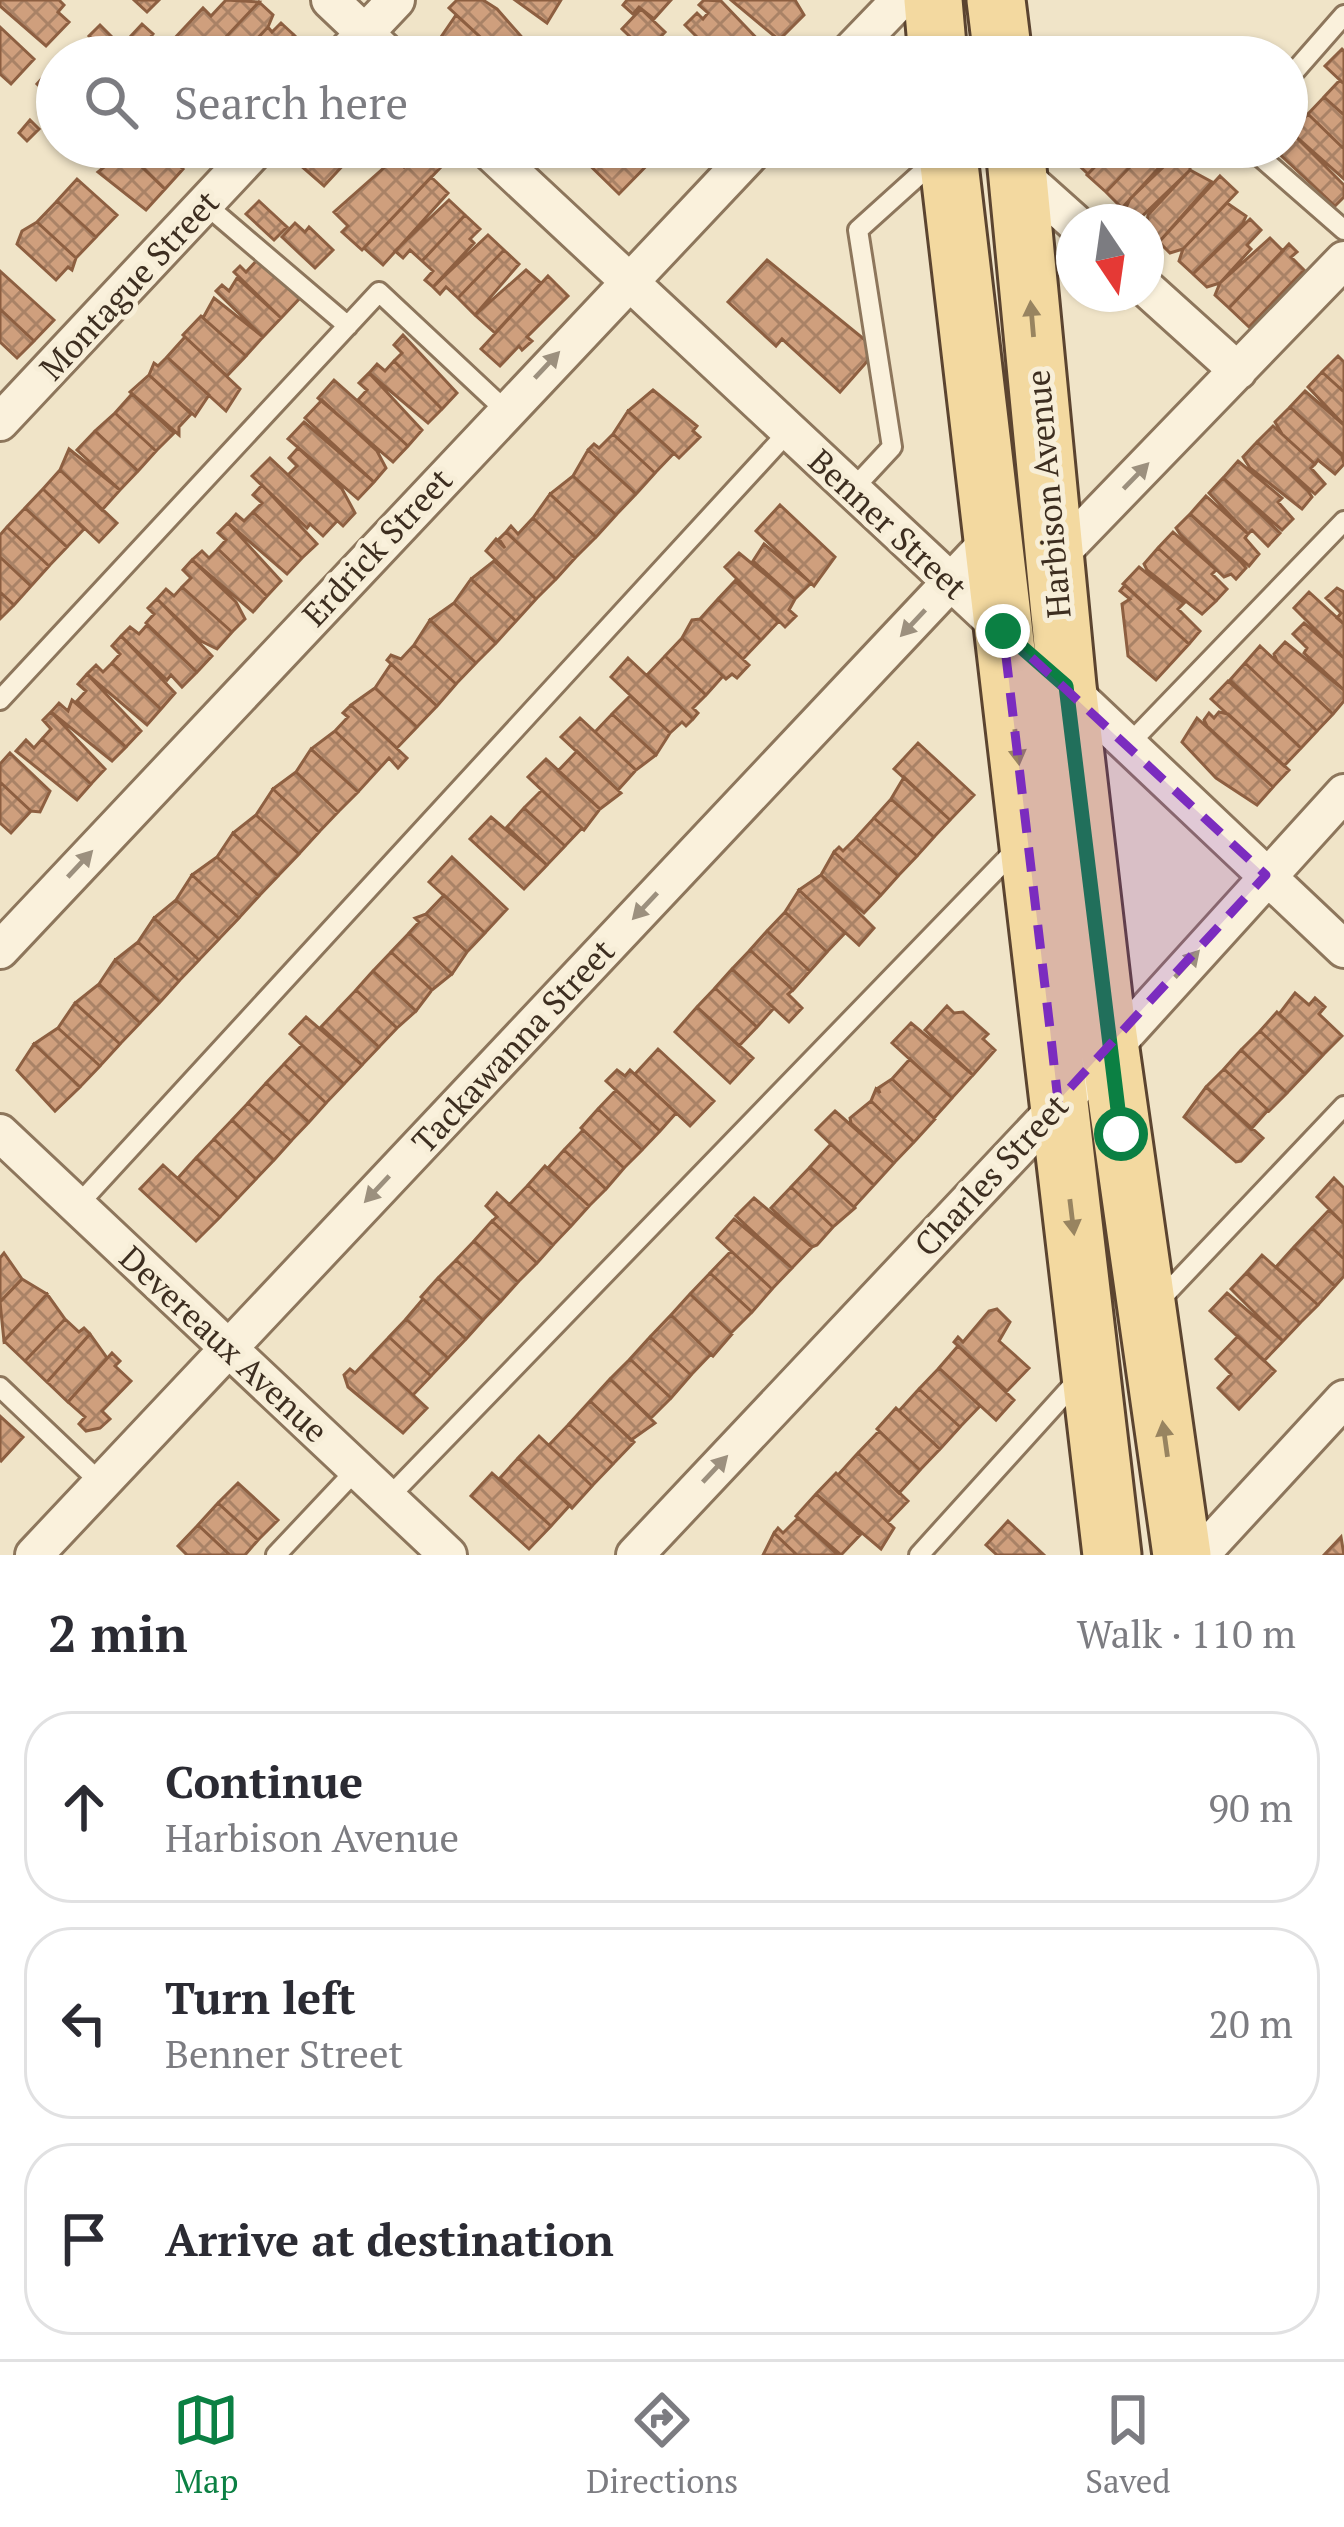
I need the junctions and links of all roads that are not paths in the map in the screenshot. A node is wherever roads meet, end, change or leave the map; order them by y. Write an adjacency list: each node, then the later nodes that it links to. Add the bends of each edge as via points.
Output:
1 (329, 0): 7 (street)
2 (396, 0): 8 (street)
3 (900, 0): 9 (street)
4 (933, 0): 10 (main road)
5 (996, 0): 11 (main road)
6 (1344, 15): 12 (lane)
7 (356, 36)
8 (374, 36)
9 (865, 36)
10 (936, 36)
11 (1000, 36)
12 (1308, 56)
13 (239, 168): 21 (street, Montague Street)
14 (507, 168): 25 (street, Benner Street)
15 (736, 168): 25 (street, Erdrick Street)
16 (925, 168): 32 (lane, via 858,230 892,447)
17 (949, 168): 34 (main road, Harbison Avenue)
18 (1018, 168): 35 (main road, Harbison Avenue, one-way to 18)
19 (1025, 168): 22 (street)
20 (1273, 168): 23 (lane)
21 (206, 204): 27 (lane); 30 (street, Montague Street)
22 (1058, 204)
23 (1344, 230)
24 (1344, 260): 28 (street)
25 (626, 280): 29 (street, Erdrick Street, one-way to 25); 31 (street, Benner Street)
26 (1164, 303): 28 (street)
27 (348, 326): 29 (lane, via 379,292); 39 (lane)
28 (1238, 370): 35 (street, one-way to 28)
29 (505, 410): 45 (street, Erdrick Street, one-way to 29)
30 (0, 422)
31 (789, 431): 32 (street, Benner Street); 50 (lane)
32 (852, 490): 36 (street, Benner Street)
33 (1344, 521): 40 (lane)
34 (993, 538): 36 (street, Tackawanna Street); 37 (main road, Harbison Avenue)
35 (1054, 560): 38 (main road, Harbison Avenue)
36 (951, 583): 37 (street, Benner Street); 52 (street, Tackawanna Street, one-way to 52)
37 (1003, 631): 38 (street, Benner Street); 42 (main road, Harbison Avenue, one-way to 42)
38 (1066, 686): 40 (street, Benner Street); 46 (main road, Harbison Avenue)
39 (0, 700)
40 (1128, 745): 43 (street, Benner Street)
41 (1344, 793): 43 (street, Charles Street)
42 (1028, 837): 47 (main road, Harbison Avenue); 58 (lane)
43 (1266, 875): 44 (street, Benner Street); 46 (street, Charles Street, one-way to 43)
44 (1344, 949)
45 (0, 950)
46 (1110, 1052): 47 (street, Charles Street); 51 (main road, Harbison Avenue)
47 (1058, 1101): 53 (main road, Harbison Avenue, one-way to 53); 62 (street, Charles Street, one-way to 47)
48 (1344, 1106): 51 (lane)
49 (0, 1133): 50 (street, Devereaux Avenue)
50 (76, 1206): 52 (street, Devereaux Avenue)
51 (1147, 1313): 65 (main road, Harbison Avenue, one-way to 51)
52 (227, 1348): 56 (street, Devereaux Avenue); 57 (street, Tackawanna Street)
53 (1090, 1366): 63 (lane); 64 (main road, Harbison Avenue)
54 (0, 1387): 57 (lane)
55 (1344, 1399): 66 (street)
56 (357, 1469): 58 (street, Devereaux Avenue); 61 (lane)
57 (101, 1483): 60 (street, Tackawanna Street)
58 (388, 1498): 59 (street, Devereaux Avenue)
59 (431, 1549)
60 (34, 1555)
61 (276, 1555)
62 (635, 1555)
63 (919, 1555)
64 (1112, 1555)
65 (1182, 1555)
66 (1200, 1555)

